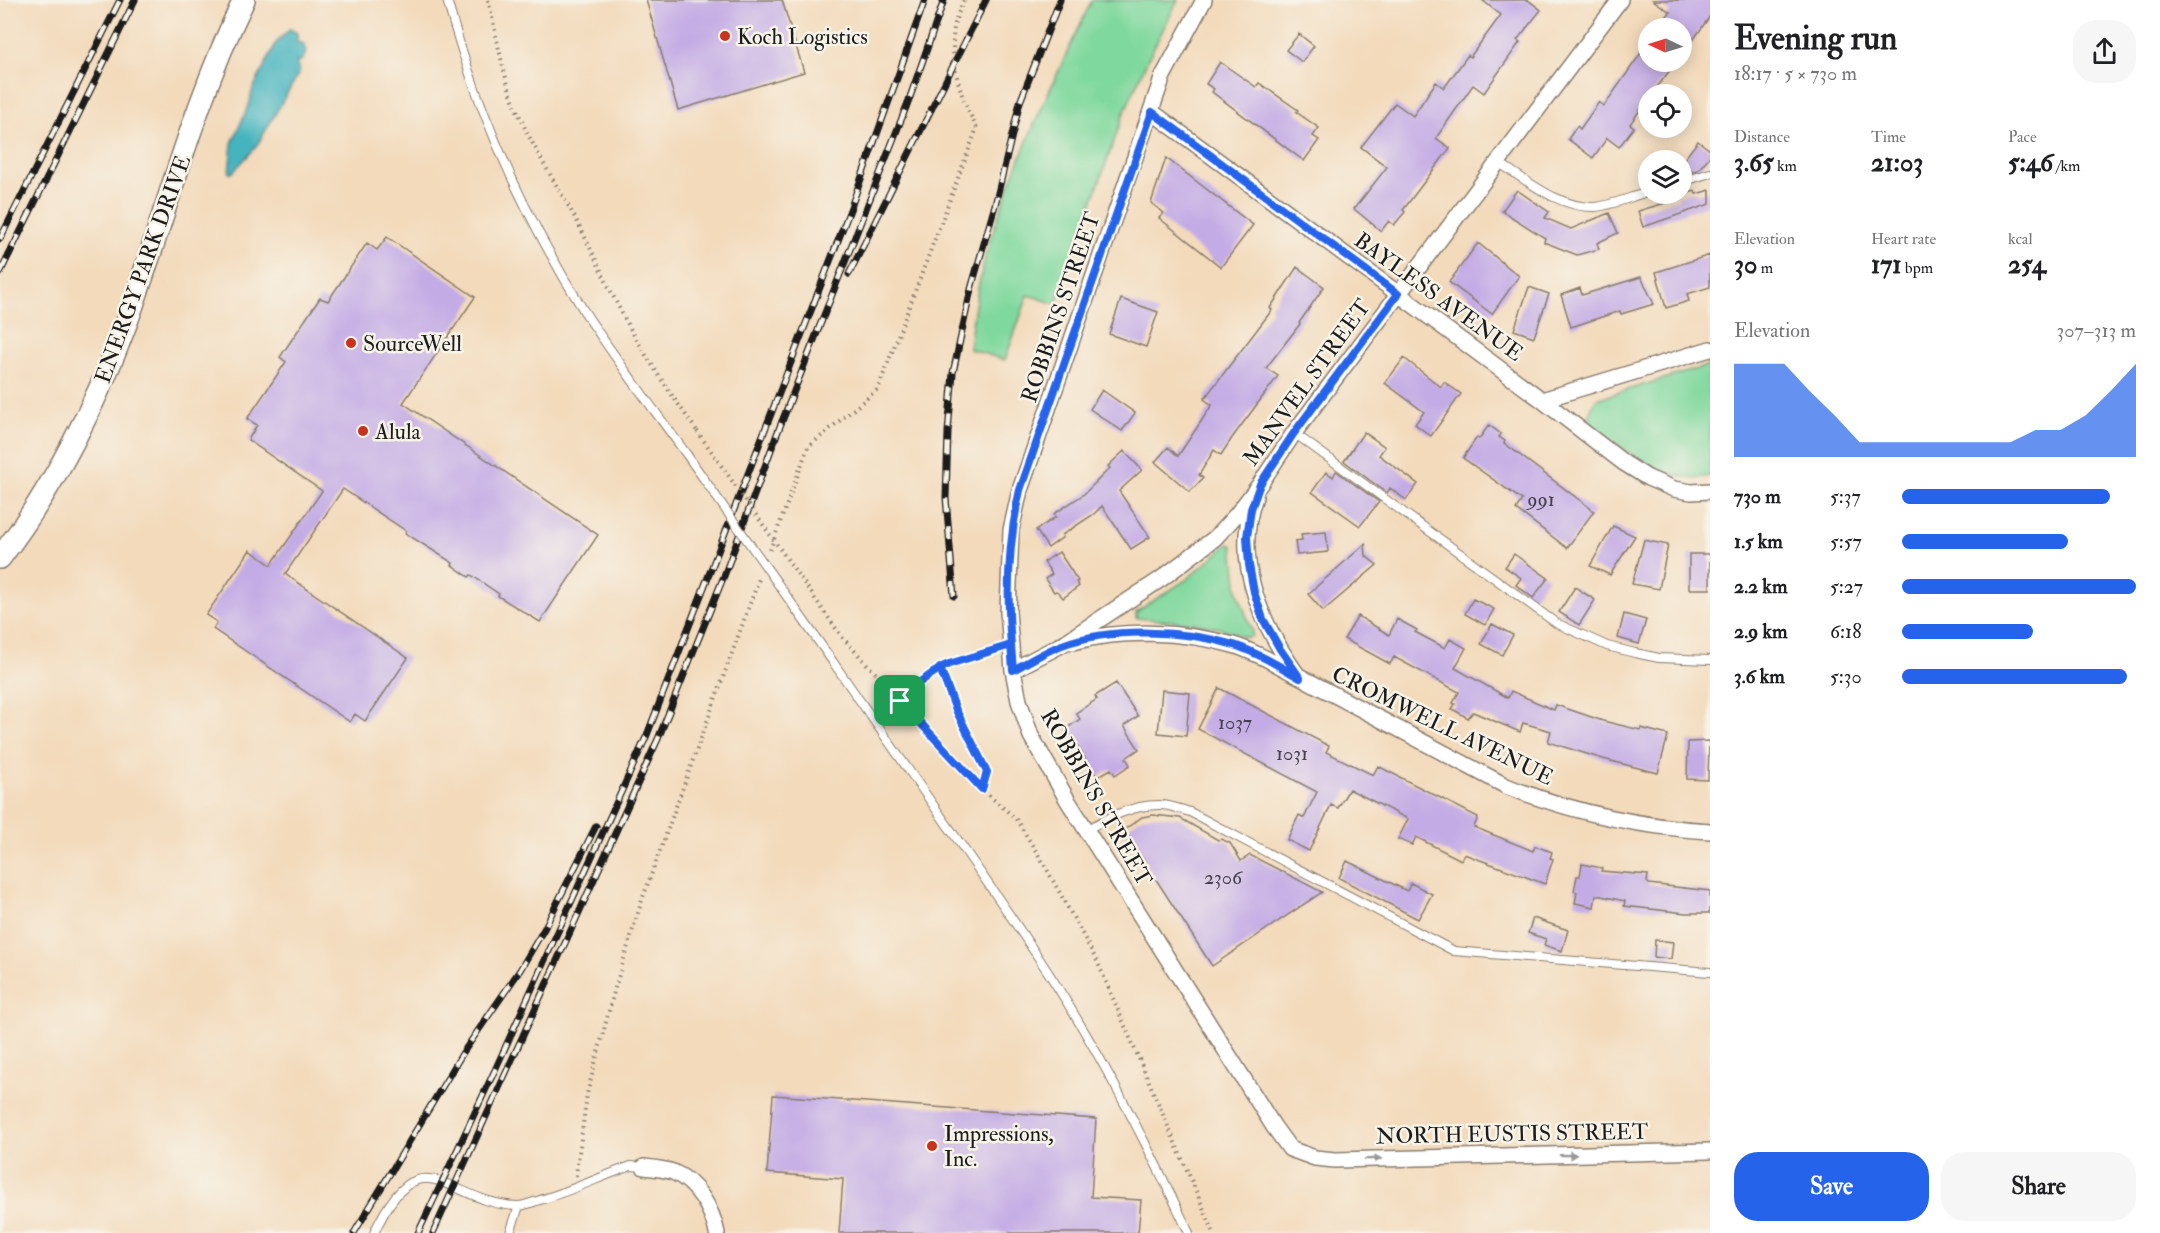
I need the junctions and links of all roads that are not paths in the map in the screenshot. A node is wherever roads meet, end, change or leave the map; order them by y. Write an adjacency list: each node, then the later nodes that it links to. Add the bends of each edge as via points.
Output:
1 (244, 0): 16 (street, ENERGY PARK DRIVE, via 205,89 127,321 100,386 38,502)
2 (447, 0): 31 (lane, bridge, via 486,121 533,222 585,311 1036,954 1138,1129)
3 (1204, 0): 5 (street, ROBBINS STREET, via 1163,76)
4 (1620, 0): 6 (street, MANVEL STREET)
5 (1152, 112): 10 (street, BAYLESS AVENUE); 19 (street, ROBBINS STREET, via 1020,490 1008,569)
6 (1499, 163): 9 (lane, via 1557,199 1576,205 1597,207); 10 (street, MANVEL STREET)
7 (1710, 173): 8 (lane)
8 (1692, 179)
9 (1638, 195)
10 (1398, 294): 12 (street, BAYLESS AVENUE); 13 (street, MANVEL STREET)
11 (1710, 349): 12 (street)
12 (1542, 400): 15 (street, BAYLESS AVENUE, via 1648,478 1674,489)
13 (1294, 433): 14 (street, MANVEL STREET); 18 (lane, via 1556,623 1580,636 1626,651 1659,658)
14 (1260, 484): 17 (street, MANVEL STREET, via 1215,538 1189,560); 20 (street, CROMWELL AVENUE, via 1247,537 1254,592 1263,619)
15 (1710, 491)
16 (0, 558)
17 (1061, 645): 19 (street, MANVEL STREET); 20 (street, CROMWELL AVENUE, via 1115,634 1189,636 1234,645)
18 (1710, 660)
19 (1013, 670): 21 (street, ROBBINS STREET, via 1031,736)
20 (1300, 678): 22 (street, CROMWELL AVENUE, via 1506,786 1547,802 1593,816 1649,826)
21 (1086, 830): 23 (lane, via 1125,811 1159,804 1174,807 1454,951); 25 (street, ROBBINS STREET, via 1274,1127 1290,1149)
22 (1710, 831)
23 (1710, 972)
24 (1710, 1152): 25 (street, NORTH EUSTIS STREET, one-way to 24)
25 (1315, 1158)
26 (644, 1167): 27 (lane, via 631,1166); 30 (street, via 671,1171 684,1178 707,1206)
27 (519, 1206): 28 (lane, via 488,1200 432,1177 411,1182 386,1209); 29 (lane)
28 (374, 1233)
29 (510, 1233)
30 (717, 1233)
31 (1189, 1233)

